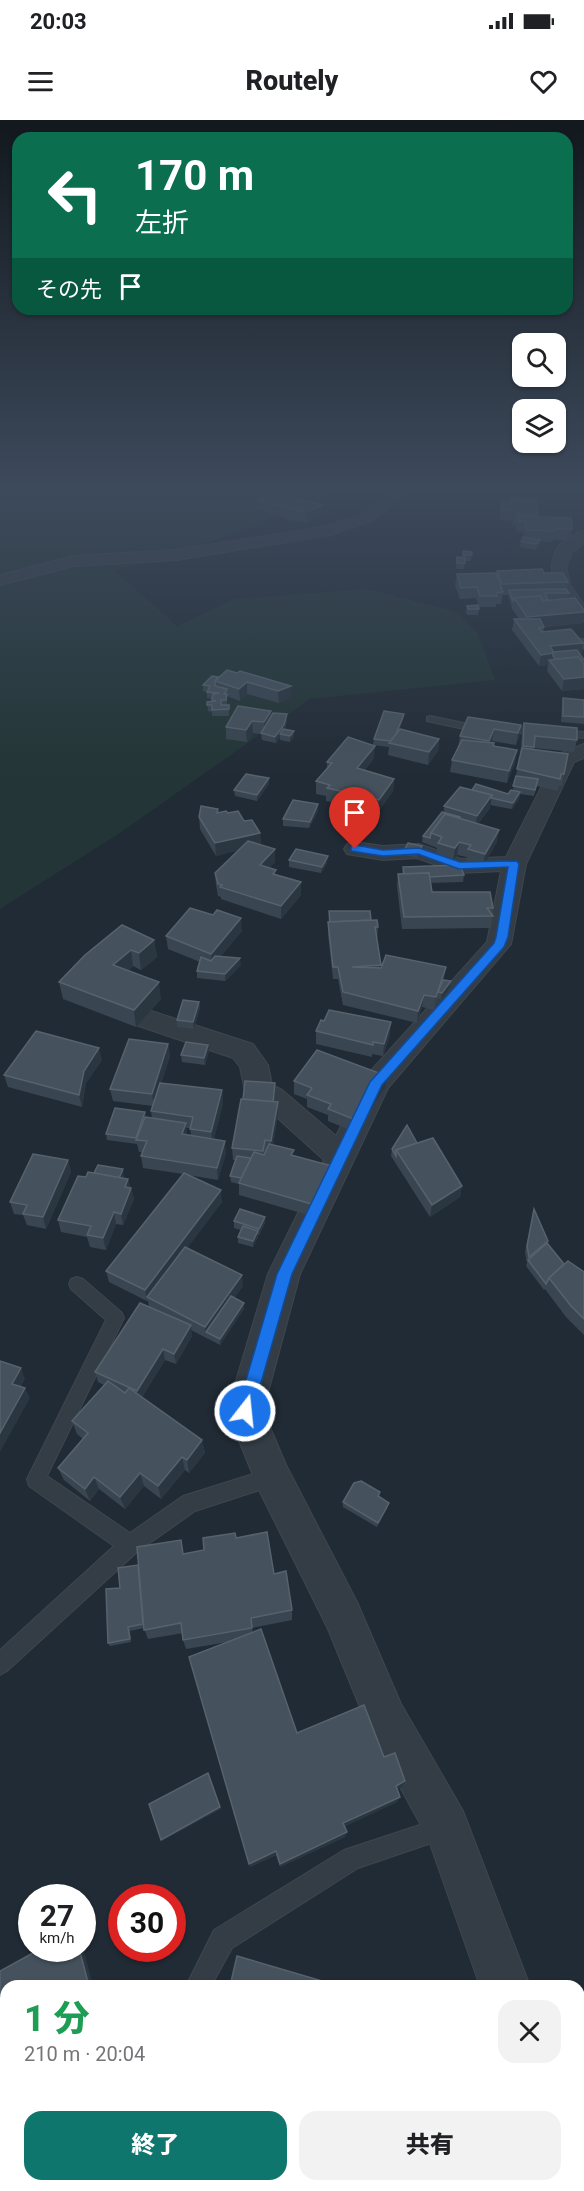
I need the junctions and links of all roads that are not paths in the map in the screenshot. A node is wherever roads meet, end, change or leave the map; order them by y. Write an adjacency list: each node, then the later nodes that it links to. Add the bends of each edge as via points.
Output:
1 (561, 584): 2 (street)
2 (584, 616)
3 (430, 719): 4 (lane, via 464,726)
4 (584, 735)
5 (584, 750): 7 (street, via 566,758)
6 (355, 849): 7 (street, via 383,853 419,851 459,866)
7 (514, 864): 9 (street, via 500,944 377,1082)
8 (139, 1016): 9 (street, via 243,1051 254,1065 259,1092 272,1097)
9 (340, 1157): 11 (street, via 284,1274 245,1411)
10 (77, 1284): 12 (lane, via 116,1318 36,1479)
11 (272, 1477): 12 (lane, via 190,1503); 14 (street, via 343,1616 387,1719)
12 (130, 1545): 13 (lane)
13 (0, 1664)
14 (447, 1827): 15 (lane, via 352,1858 223,1938); 16 (street)
15 (201, 1980)
16 (503, 1980)

